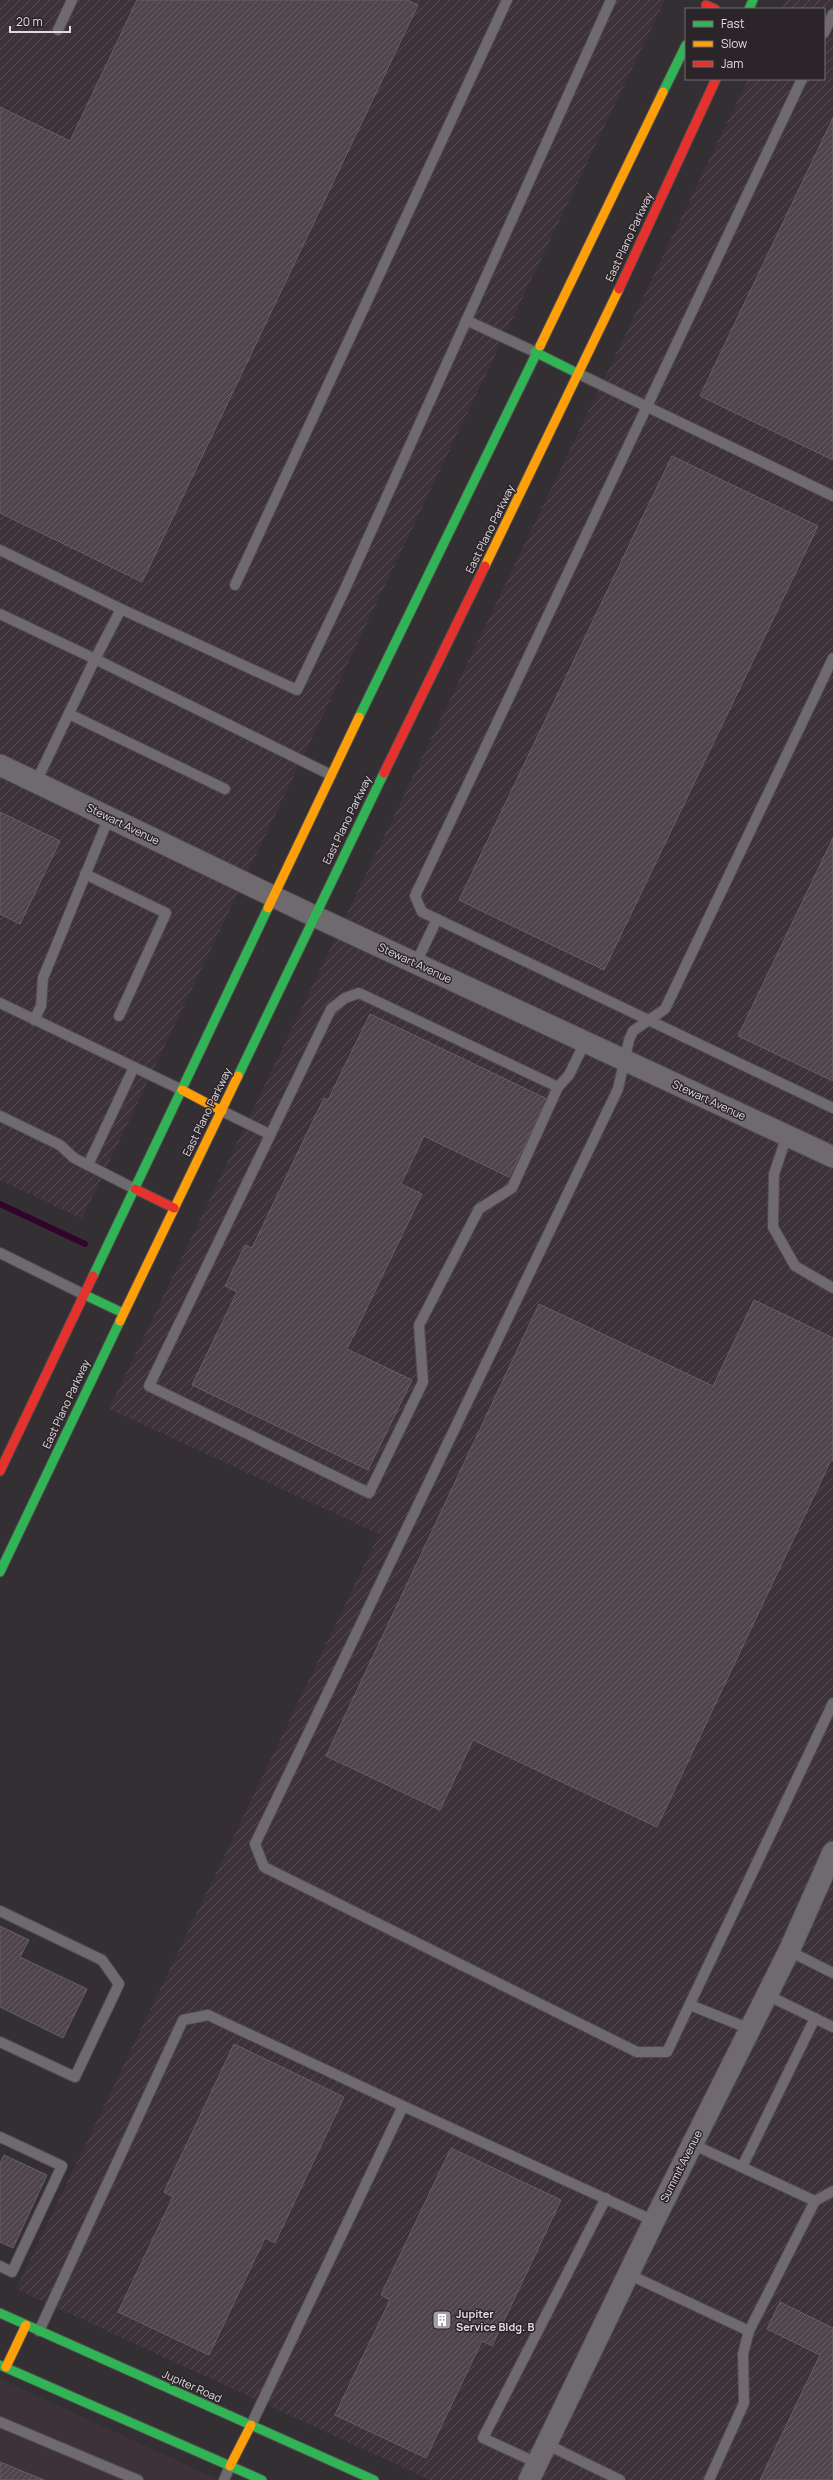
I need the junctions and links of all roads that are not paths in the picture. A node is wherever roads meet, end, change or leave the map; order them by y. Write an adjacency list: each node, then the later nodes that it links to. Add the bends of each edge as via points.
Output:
1 (72, 0): 7 (lane)
2 (507, 0): 18 (lane)
3 (611, 0): 12 (lane)
4 (696, 0): 5 (lane)
5 (706, 4)
6 (833, 14): 8 (lane)
7 (58, 30)
8 (825, 31)
9 (685, 47): 13 (main road)
10 (716, 80): 14 (main road, East Plano Parkway)
11 (802, 80): 15 (lane)
12 (466, 320): 13 (lane); 19 (lane, via 297,690)
13 (535, 352): 14 (main road); 25 (main road)
14 (579, 374): 15 (lane); 31 (main road, East Plano Parkway)
15 (647, 407): 16 (lane); 32 (lane, via 415,896 422,912)
16 (833, 496)
17 (0, 550): 19 (lane)
18 (235, 585)
19 (121, 609): 22 (lane)
20 (0, 614): 22 (lane)
21 (833, 658): 37 (lane, via 665,1009)
22 (95, 659): 23 (lane); 25 (lane)
23 (69, 714): 26 (lane); 27 (lane)
24 (0, 764): 26 (street, Stewart Avenue)
25 (331, 775): 30 (main road)
26 (36, 782): 28 (street, Stewart Avenue)
27 (226, 789)
28 (109, 817): 29 (lane); 30 (street, Stewart Avenue)
29 (86, 874): 35 (lane, via 166,913); 36 (lane, via 43,978 41,1006)
30 (275, 897): 31 (street, Stewart Avenue); 42 (main road)
31 (314, 916): 33 (street, Stewart Avenue); 44 (main road, East Plano Parkway)
32 (437, 919): 33 (lane); 37 (lane)
33 (416, 963): 38 (street, Stewart Avenue)
34 (0, 1003): 36 (lane)
35 (119, 1016)
36 (34, 1020): 40 (lane)
37 (649, 1020): 39 (lane, via 633,1031); 43 (lane)
38 (585, 1042): 39 (street, Stewart Avenue); 41 (lane, via 569,1075)
39 (625, 1061): 47 (street, Stewart Avenue); 64 (lane, via 618,1089 255,1844 264,1867 636,2052 667,2052)
40 (134, 1068): 42 (lane); 49 (lane)
41 (558, 1087): 46 (lane, via 359,993 345,998 331,1009); 46 (lane, via 512,1188 479,1209 419,1325 423,1382 369,1493 149,1386)
42 (182, 1090): 44 (main road); 50 (main road)
43 (833, 1108)
44 (222, 1111): 46 (lane); 51 (main road, East Plano Parkway)
45 (0, 1116): 49 (lane, via 60,1145 74,1158)
46 (270, 1134)
47 (787, 1135): 48 (street, Stewart Avenue); 53 (lane, via 774,1174 773,1227 795,1266)
48 (833, 1157)
49 (88, 1165): 50 (lane)
50 (135, 1189): 51 (main road); 54 (main road)
51 (174, 1208): 55 (main road, East Plano Parkway)
52 (0, 1253): 54 (lane)
53 (833, 1288)
54 (85, 1295): 55 (main road); 56 (main road)
55 (123, 1313): 57 (main road, East Plano Parkway)
56 (0, 1471)
57 (0, 1572)
58 (833, 1703): 64 (lane)
59 (833, 1852): 61 (street, Summit Avenue)
60 (0, 1911): 68 (lane, via 102,1960 119,1984 76,2077)
61 (789, 1951): 62 (lane); 63 (street, Summit Avenue)
62 (833, 1973)
63 (767, 1995): 65 (lane); 67 (street, Summit Avenue)
64 (690, 2005): 67 (lane)
65 (816, 2018): 66 (lane); 72 (lane)
66 (833, 2027)
67 (750, 2029): 71 (street, Summit Avenue)
68 (0, 2042)
69 (403, 2106): 74 (lane); 81 (lane, via 208,2015 183,2020); 85 (lane)
70 (0, 2137): 77 (lane, via 62,2166 12,2272)
71 (692, 2144): 72 (lane); 76 (street, Summit Avenue)
72 (742, 2167): 75 (lane)
73 (833, 2191): 75 (lane)
74 (606, 2198): 76 (lane); 86 (lane, via 484,2438)
75 (815, 2201): 82 (lane)
76 (654, 2221): 78 (street, Summit Avenue)
77 (0, 2266)
78 (628, 2274): 82 (lane); 86 (street, Summit Avenue)
79 (0, 2313): 80 (main road, Jupiter Road)
80 (26, 2325): 81 (main road, Jupiter Road); 83 (main road)
81 (39, 2331): 85 (main road, Jupiter Road)
82 (749, 2331): 93 (lane, via 743,2354 744,2403)
83 (2, 2368): 87 (main road)
84 (0, 2422): 88 (lane)
85 (251, 2425): 87 (main road); 91 (main road, Jupiter Road)
86 (538, 2462): 92 (lane)
87 (230, 2466): 89 (lane); 90 (main road)
88 (138, 2480)
89 (224, 2480)
90 (262, 2480)
91 (374, 2480)
92 (620, 2480)
93 (709, 2480)

